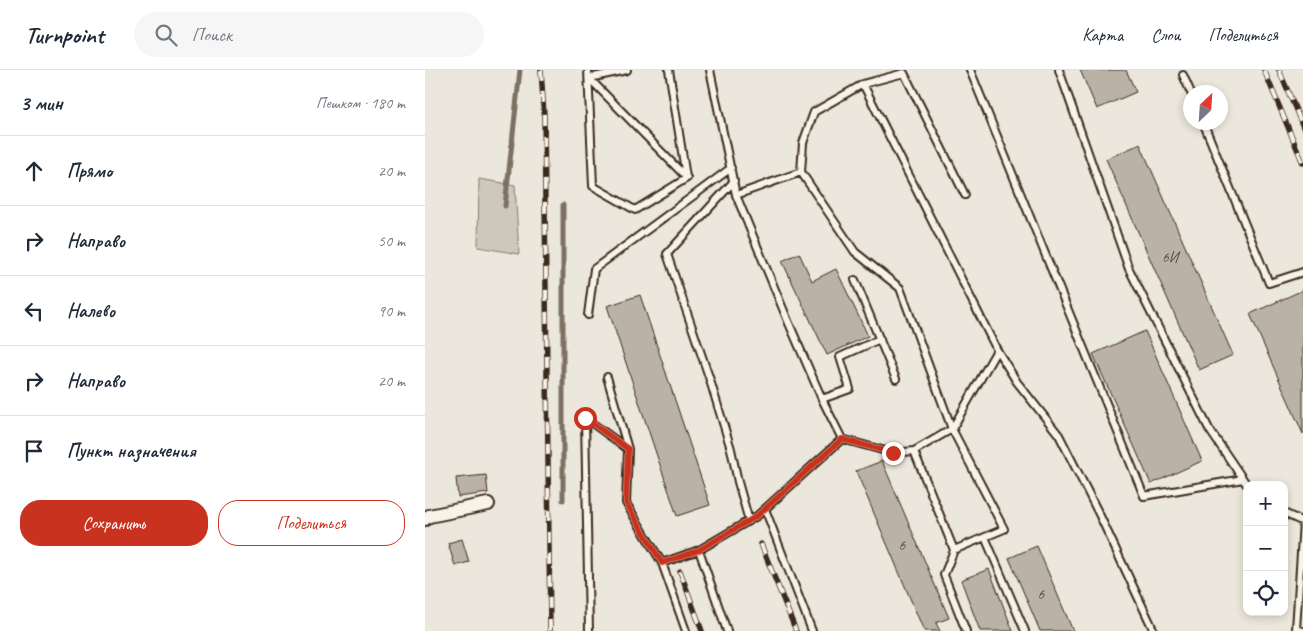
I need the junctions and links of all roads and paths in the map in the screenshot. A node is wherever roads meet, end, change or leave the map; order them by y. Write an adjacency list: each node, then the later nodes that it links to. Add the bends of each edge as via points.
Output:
1 (588, 70): 8 (lane)
2 (627, 70): 8 (lane)
3 (669, 70): 14 (lane)
4 (710, 70): 12 (lane)
5 (970, 70): 31 (lane, via 1144,496)
6 (1059, 70): 30 (lane, via 1129,269 1209,429)
7 (1183, 74): 10 (lane)
8 (589, 78): 14 (lane); 14 (lane, via 593,186 635,210)
9 (863, 84): 13 (lane, via 814,112 803,143); 17 (lane, via 904,73); 22 (lane)
10 (1188, 85)
11 (1206, 130): 18 (lane, via 1269,283)
12 (731, 168): 15 (lane); 20 (lane, via 595,269)
13 (801, 172): 16 (lane); 26 (lane, via 855,252 900,288)
14 (687, 178)
15 (734, 181): 16 (lane); 36 (lane, via 667,254 709,377)
16 (737, 195): 25 (lane)
17 (965, 195)
18 (1303, 272)
19 (855, 280): 21 (lane)
20 (588, 315)
21 (880, 339): 24 (lane); 25 (lane, via 840,357 850,388)
22 (997, 350): 26 (lane); 48 (lane, via 1017,382 1059,435)
23 (607, 377): 28 (lane)
24 (896, 379)
25 (822, 399): 27 (lane)
26 (952, 429): 29 (lane); 38 (lane, via 1004,529)
27 (842, 439): 29 (lane, via 893,453); 33 (lane)
28 (628, 449): 41 (lane, via 626,503); 42 (lane, via 585,418)
29 (914, 451): 40 (lane)
30 (1244, 481)
31 (1243, 482)
32 (487, 504): 35 (street)
33 (765, 509): 36 (lane); 45 (lane)
34 (1288, 515): 37 (lane)
35 (425, 519)
36 (749, 521): 39 (lane)
37 (1303, 522): 49 (lane, via 1297,628)
38 (985, 538): 40 (lane); 47 (lane)
39 (699, 550): 41 (lane); 44 (lane)
40 (953, 550): 46 (lane, via 944,575)
41 (662, 563): 43 (lane)
42 (589, 631)
43 (686, 631)
44 (727, 631)
45 (813, 631)
46 (966, 631)
47 (1025, 631)
48 (1154, 631)
49 (1303, 631)

